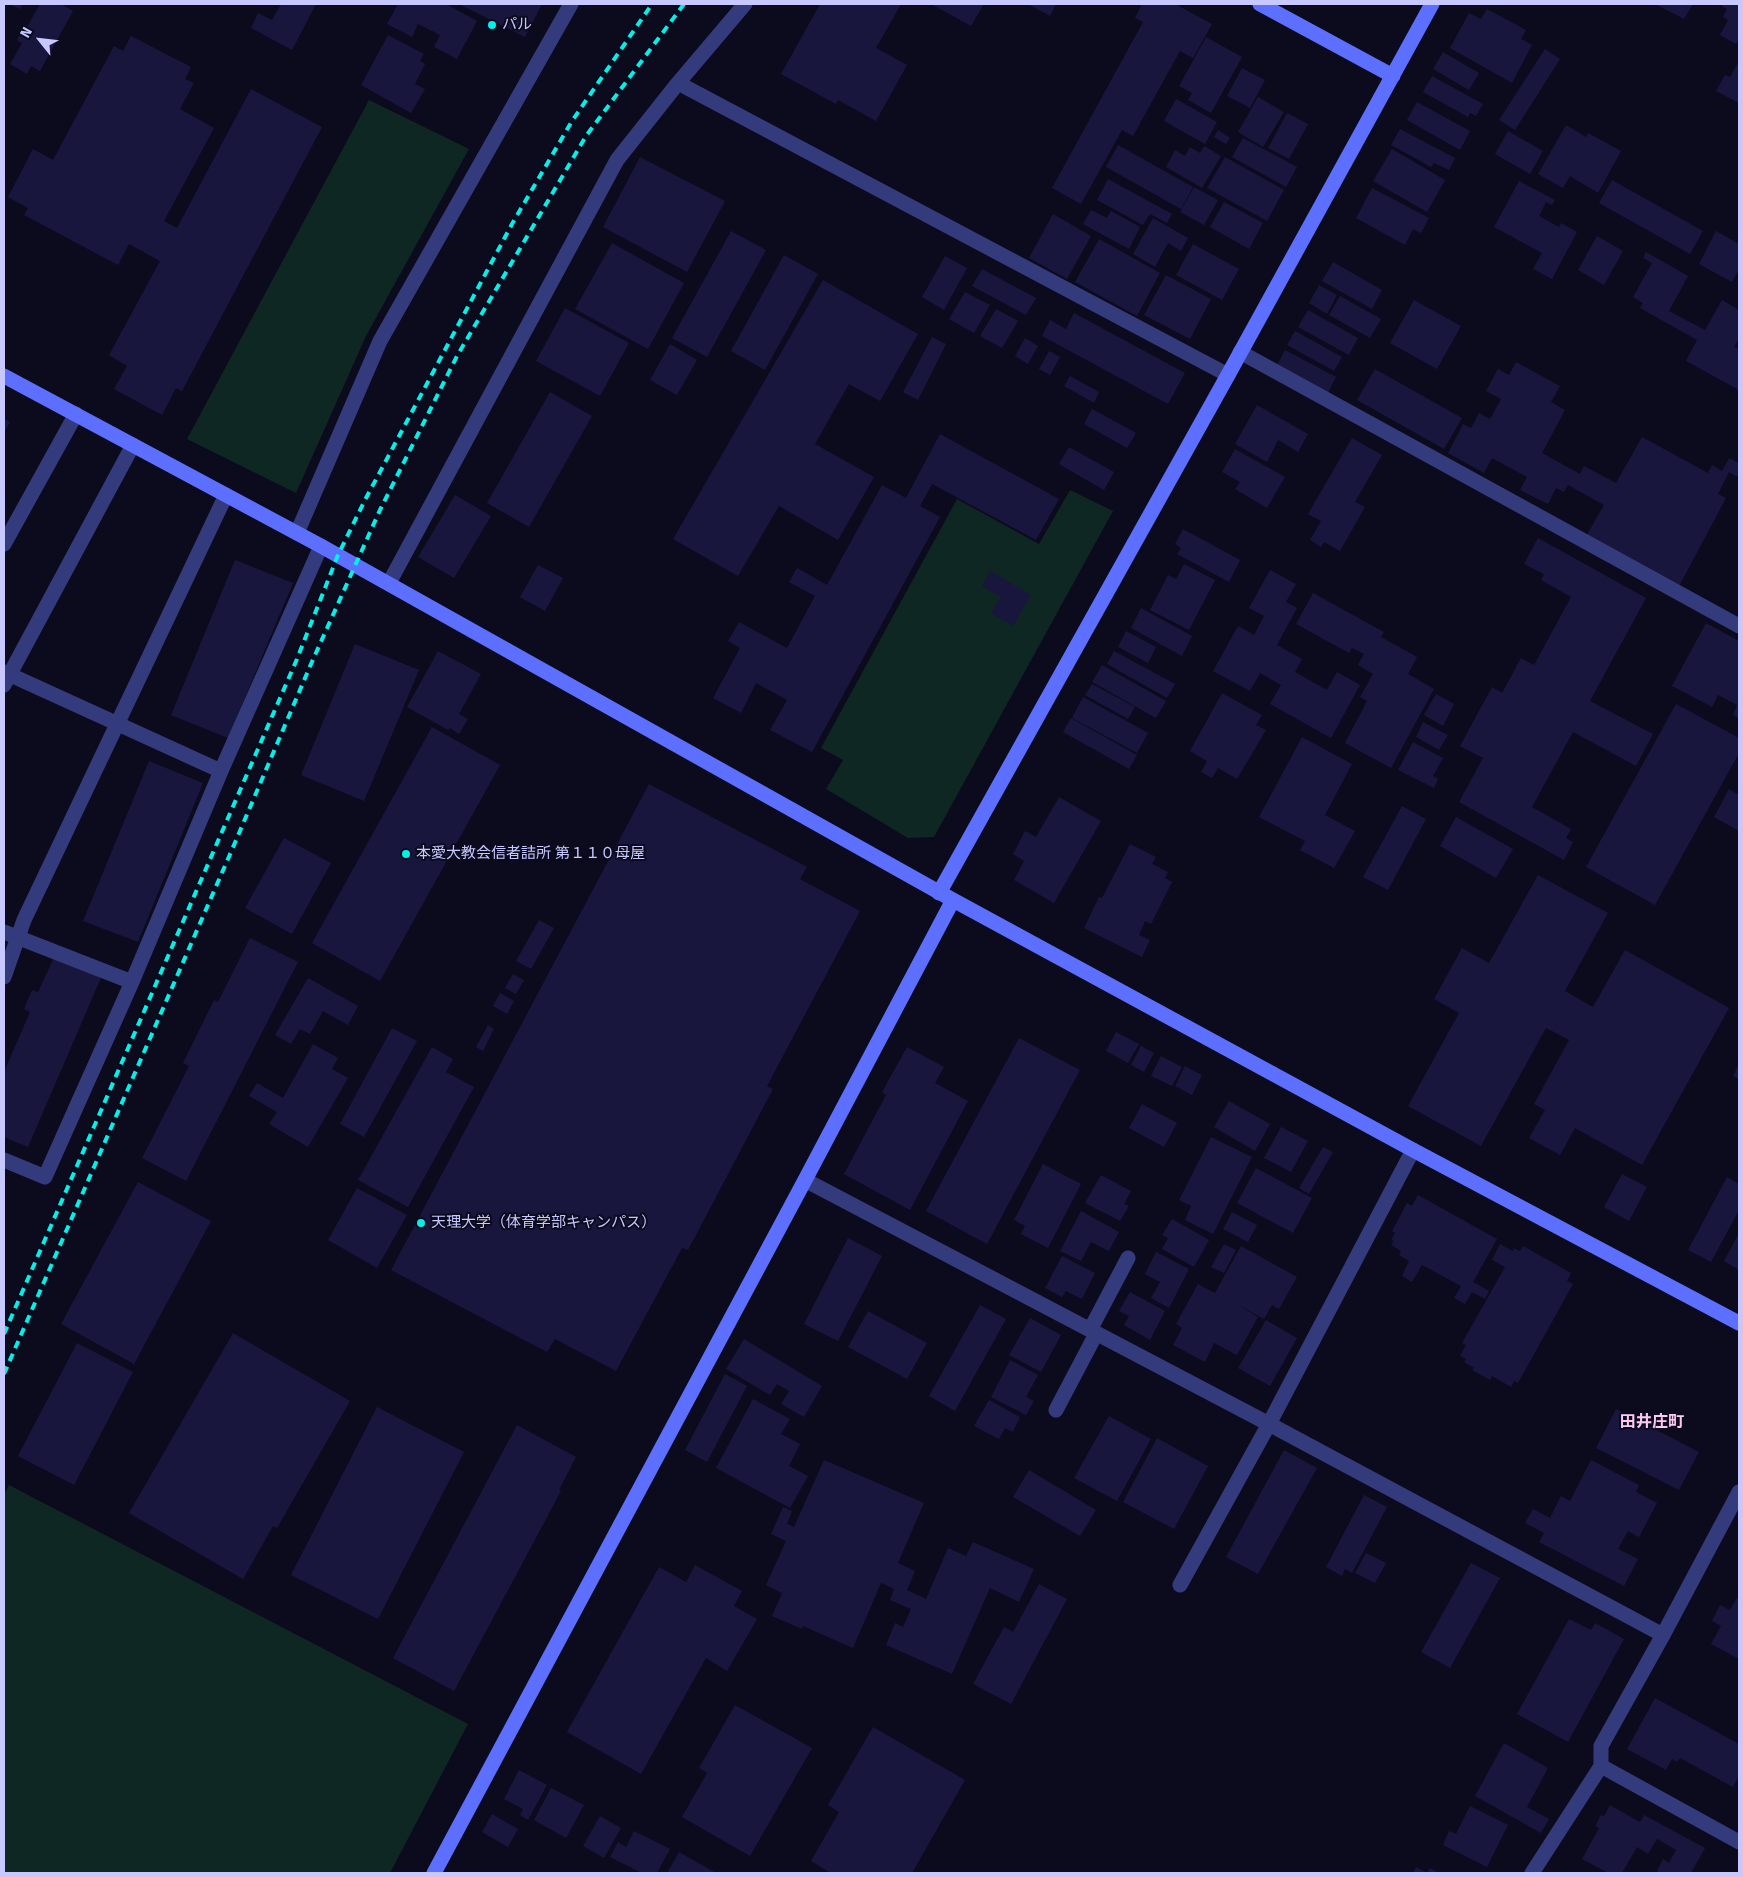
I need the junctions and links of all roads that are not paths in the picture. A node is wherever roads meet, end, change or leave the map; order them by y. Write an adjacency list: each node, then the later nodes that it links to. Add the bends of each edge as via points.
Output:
1 (571, 4): 13 (street, via 380,341)
2 (745, 4): 6 (street)
3 (1260, 4): 5 (street)
4 (1432, 4): 5 (street)
5 (1392, 76): 7 (street)
6 (678, 83): 8 (street); 16 (street, via 617,160)
7 (1240, 352): 8 (street); 17 (street)
8 (1228, 375): 21 (street)
9 (4, 376): 10 (street)
10 (76, 414): 11 (street); 14 (street)
11 (133, 445): 12 (street); 18 (street)
12 (226, 495): 13 (street); 19 (street)
13 (297, 533): 15 (street)
14 (4, 544)
15 (321, 546): 16 (street); 20 (street)
16 (389, 584): 21 (street)
17 (1739, 626)
18 (6, 677): 19 (street)
19 (117, 724): 20 (street); 24 (street)
20 (221, 771): 26 (street)
21 (939, 893): 22 (street)
22 (953, 900): 27 (street); 29 (street)
23 (4, 932): 24 (street)
24 (18, 938): 25 (street); 26 (street)
25 (4, 977)
26 (132, 982): 28 (street, via 45,1177)
27 (1414, 1150): 31 (street); 34 (street)
28 (4, 1160)
29 (805, 1180): 32 (street); 40 (street)
30 (1128, 1258): 32 (street)
31 (1739, 1323)
32 (1093, 1332): 33 (street); 34 (street)
33 (1056, 1410)
34 (1269, 1424): 36 (street); 37 (street)
35 (1739, 1492): 37 (street)
36 (1180, 1585)
37 (1663, 1635): 38 (street, via 1601,1746)
38 (1601, 1766): 39 (street); 41 (street)
39 (1739, 1842)
40 (434, 1873)
41 (1532, 1873)

